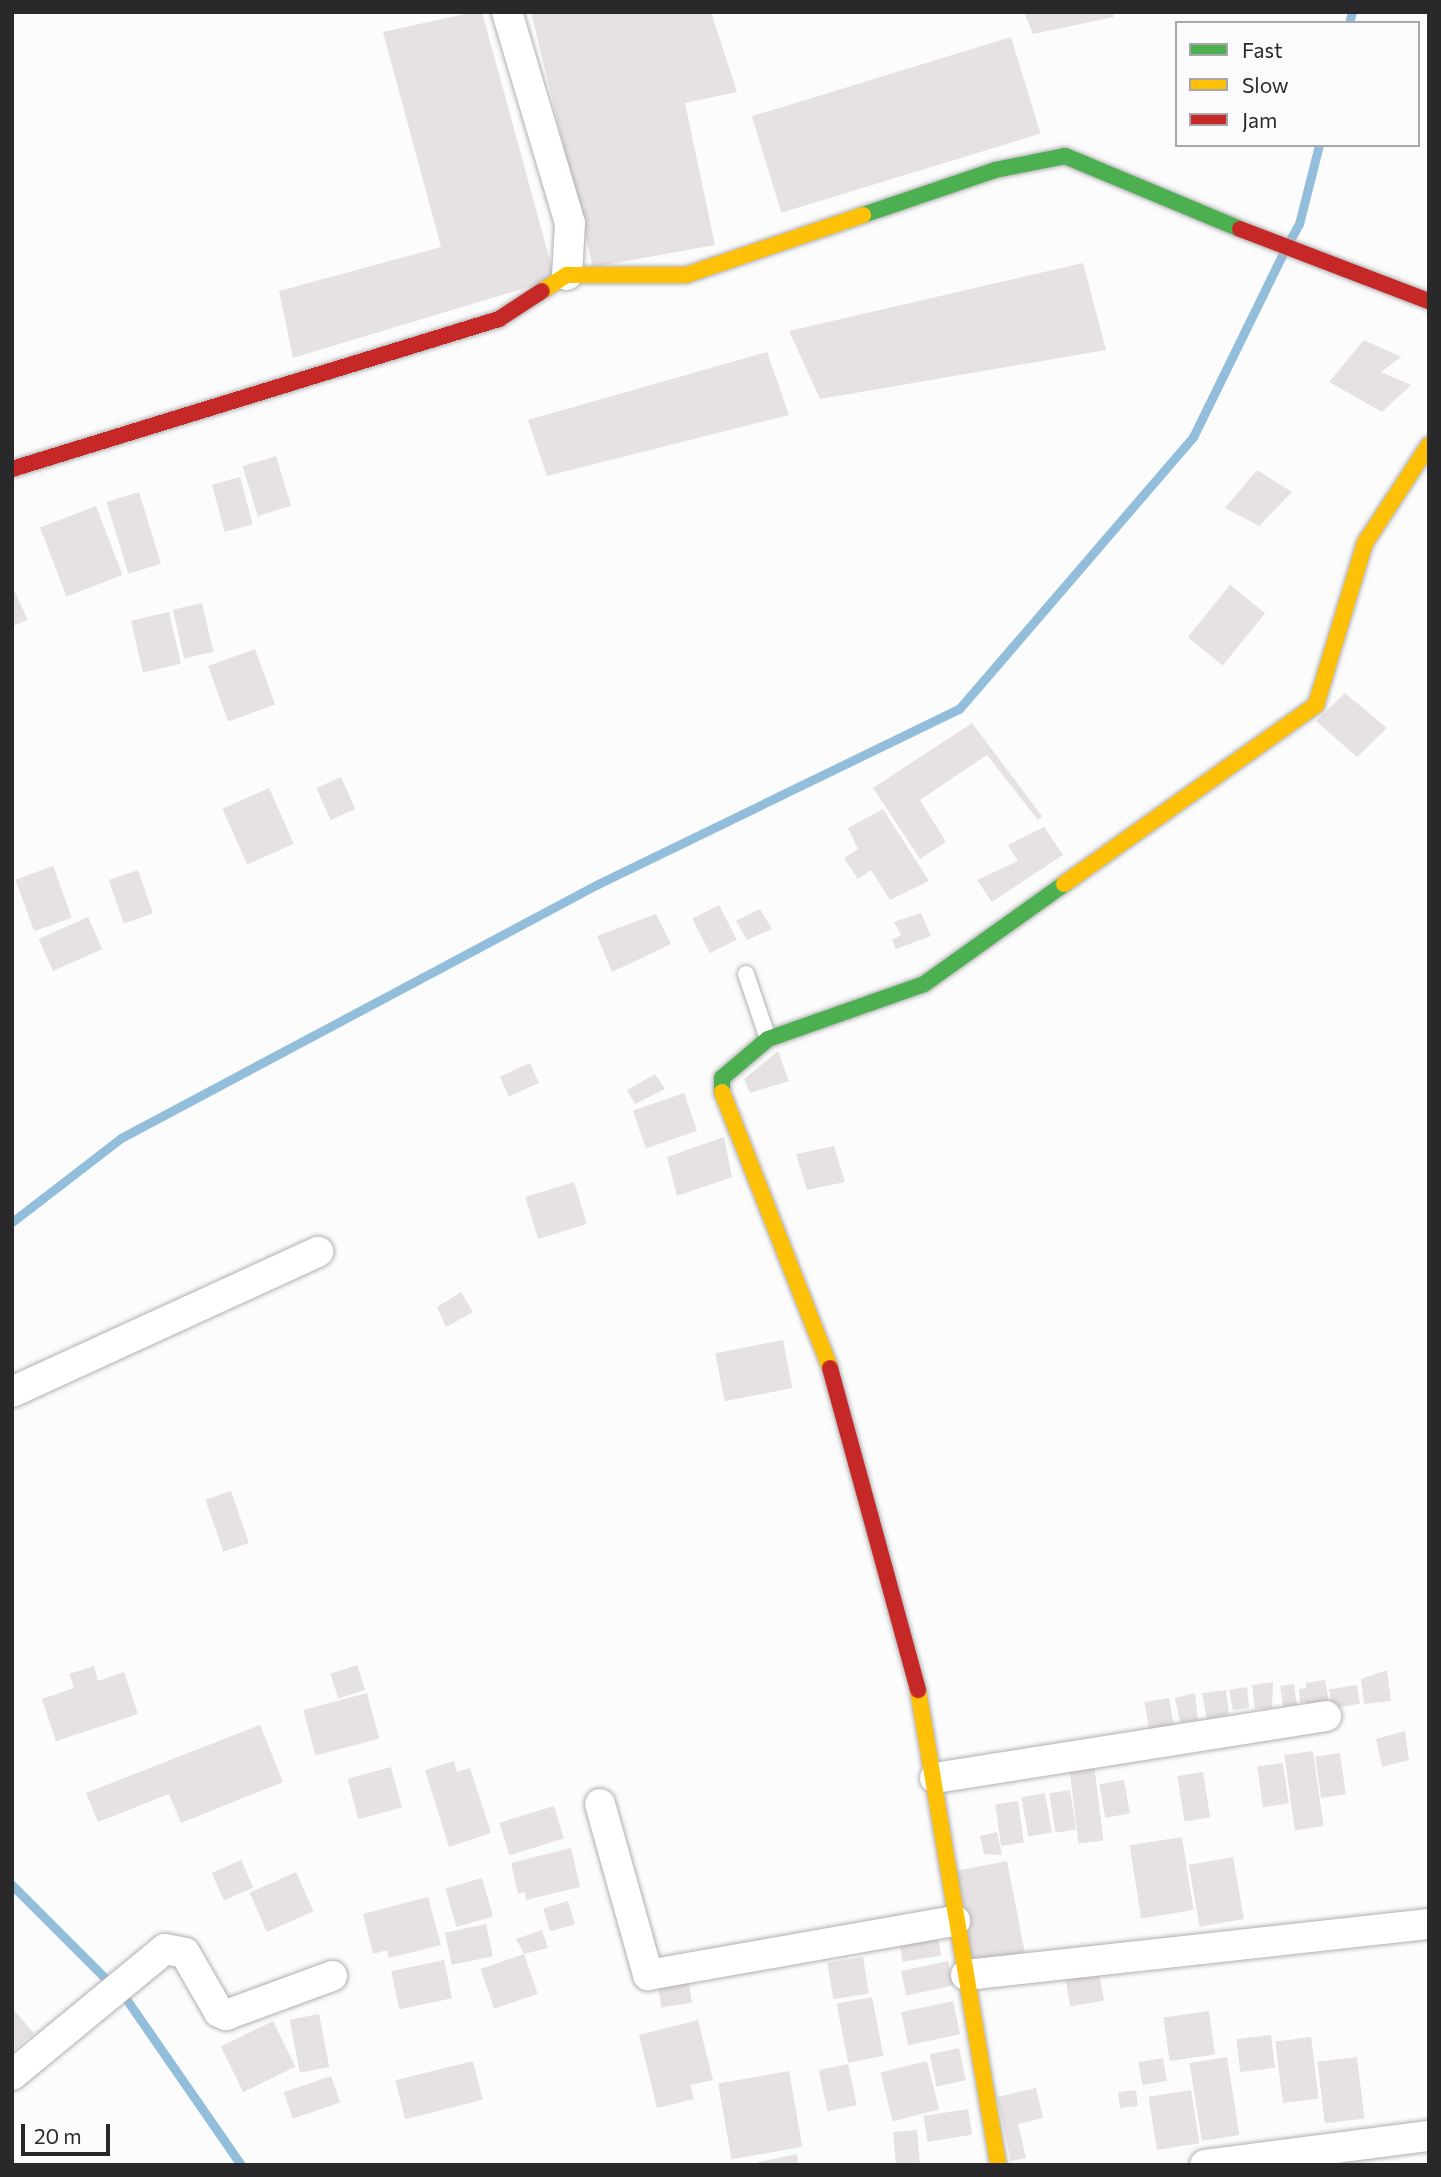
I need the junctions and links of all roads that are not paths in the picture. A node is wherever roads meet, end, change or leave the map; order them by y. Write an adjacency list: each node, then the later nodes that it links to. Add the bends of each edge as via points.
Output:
1 (507, 12): 2 (street, via 570,223)
2 (567, 275): 3 (street, via 687,275 995,170 1065,156); 5 (street, via 499,319)
3 (1429, 301)
4 (1429, 445): 7 (street, via 1365,543 1316,705 924,984)
5 (12, 469)
6 (746, 974): 7 (lane)
7 (768, 1039): 11 (street, via 728,1069 720,1090 839,1391 915,1672)
8 (318, 1252): 9 (street)
9 (12, 1392)
10 (1326, 1716): 11 (street)
11 (935, 1778): 13 (street)
12 (600, 1804): 13 (street, via 648,1975)
13 (956, 1922): 16 (street)
14 (1429, 1923): 16 (street)
15 (332, 1976): 17 (street, via 226,2015 219,2012 185,1952 165,1949)
16 (966, 1976): 19 (street)
17 (12, 2075)
18 (1429, 2137): 20 (street)
19 (998, 2165)
20 (1205, 2165)

